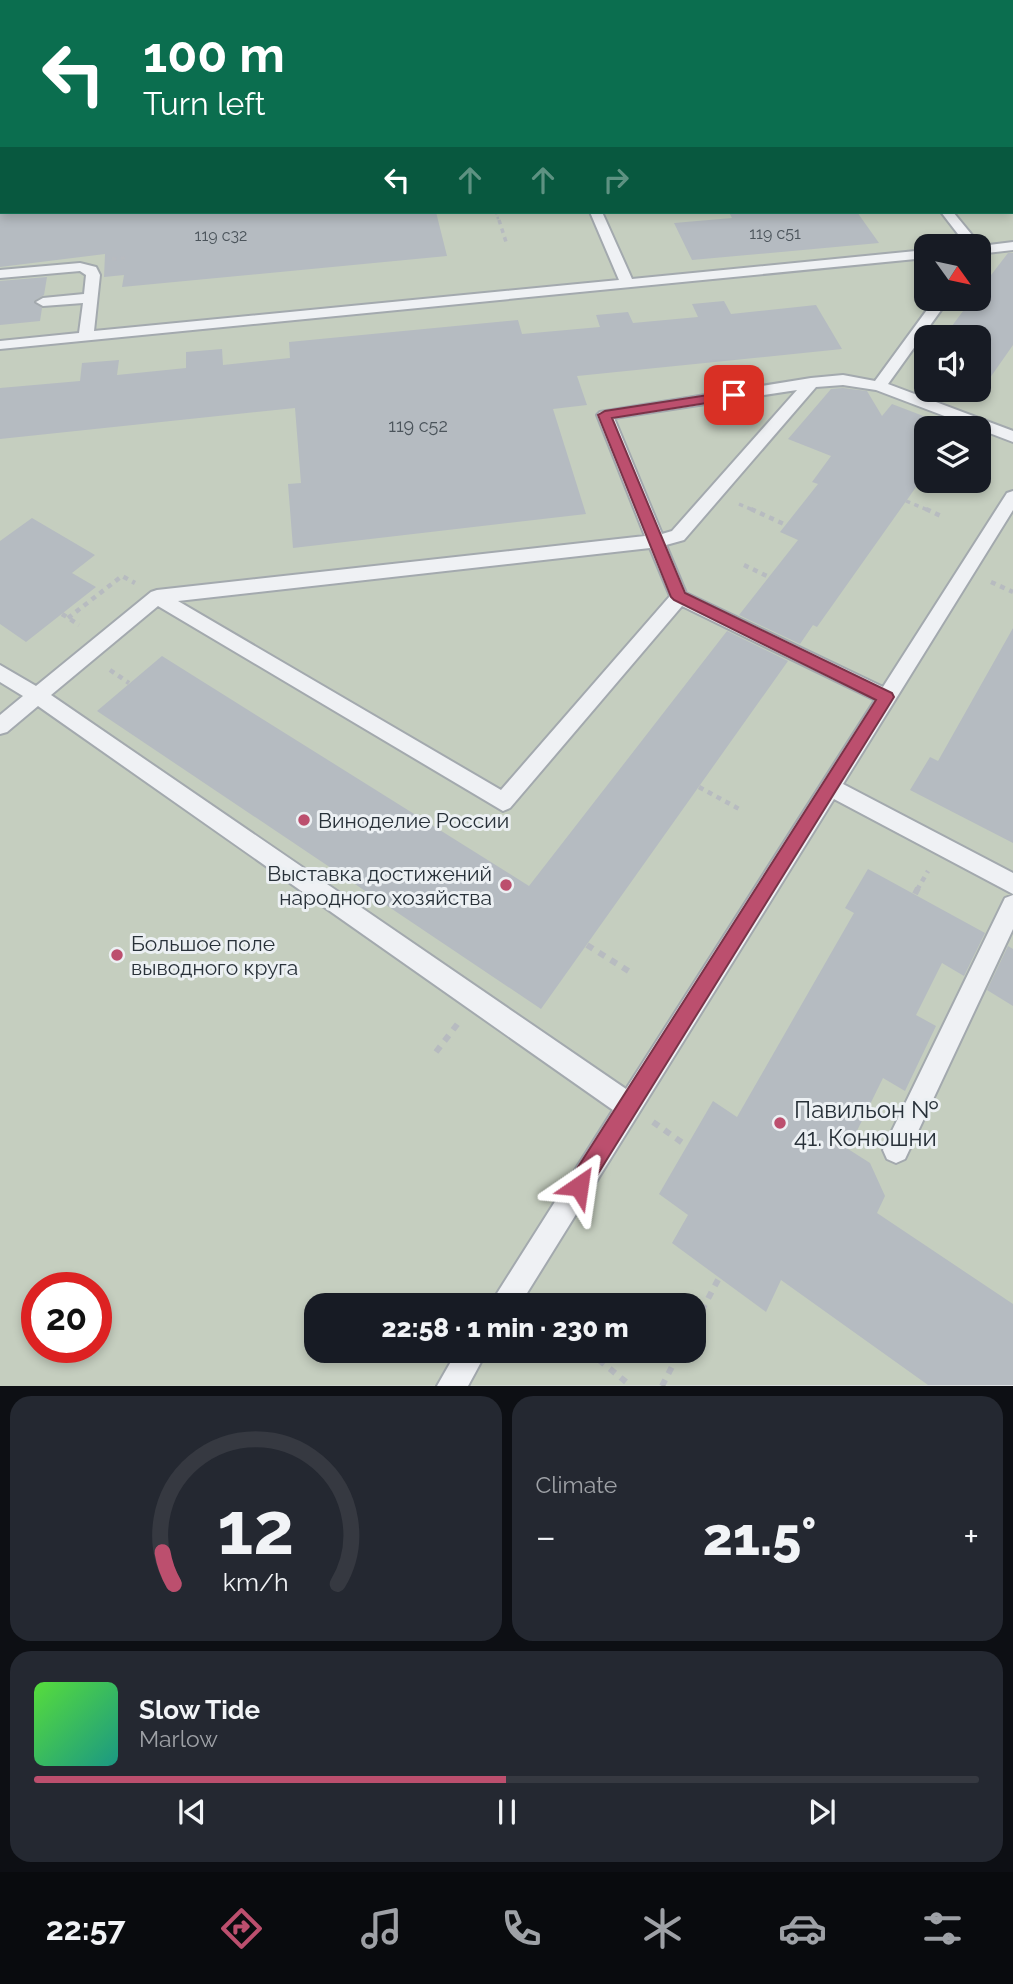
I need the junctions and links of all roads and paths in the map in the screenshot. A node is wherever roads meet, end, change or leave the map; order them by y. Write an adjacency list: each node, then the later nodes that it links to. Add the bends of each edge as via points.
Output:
1 (497, 214): 5 (path)
2 (597, 214): 10 (lane)
3 (949, 214): 4 (lane)
4 (965, 234)
5 (507, 245)
6 (1013, 246): 7 (lane)
7 (991, 247)
8 (914, 255): 10 (lane)
9 (0, 274): 11 (lane, via 89,268 93,275)
10 (627, 284): 14 (lane)
11 (90, 298): 12 (lane); 14 (lane)
12 (43, 302)
13 (933, 312): 17 (lane)
14 (86, 337): 15 (lane)
15 (0, 345)
16 (811, 383): 17 (lane, via 843,380); 19 (lane); 24 (lane, via 605,415)
17 (880, 386): 18 (lane)
18 (1013, 437)
19 (716, 494): 23 (path); 24 (lane, via 678,536)
20 (1013, 497): 33 (lane)
21 (906, 501): 22 (path)
22 (941, 516)
23 (786, 526)
24 (656, 541): 28 (lane); 29 (lane)
25 (744, 565): 26 (path)
26 (769, 577)
27 (97, 595): 30 (path, via 71,619)
28 (157, 597): 29 (lane, via 503,803); 32 (lane)
29 (679, 597): 33 (lane)
30 (62, 614)
31 (0, 672): 32 (lane)
32 (36, 696): 34 (lane); 42 (lane)
33 (886, 697): 36 (lane)
34 (0, 726)
35 (699, 787): 37 (path)
36 (831, 787): 38 (lane); 42 (lane)
37 (741, 810)
38 (1013, 884)
39 (1013, 905): 43 (lane)
40 (587, 944): 41 (path)
41 (630, 972)
42 (629, 1105): 45 (lane)
43 (896, 1150)
44 (719, 1278): 46 (path)
45 (511, 1293)
46 (706, 1302)
47 (466, 1363): 50 (lane)
48 (603, 1363): 51 (path)
49 (674, 1363): 52 (path)
50 (452, 1385)
51 (631, 1385)
52 (662, 1385)

